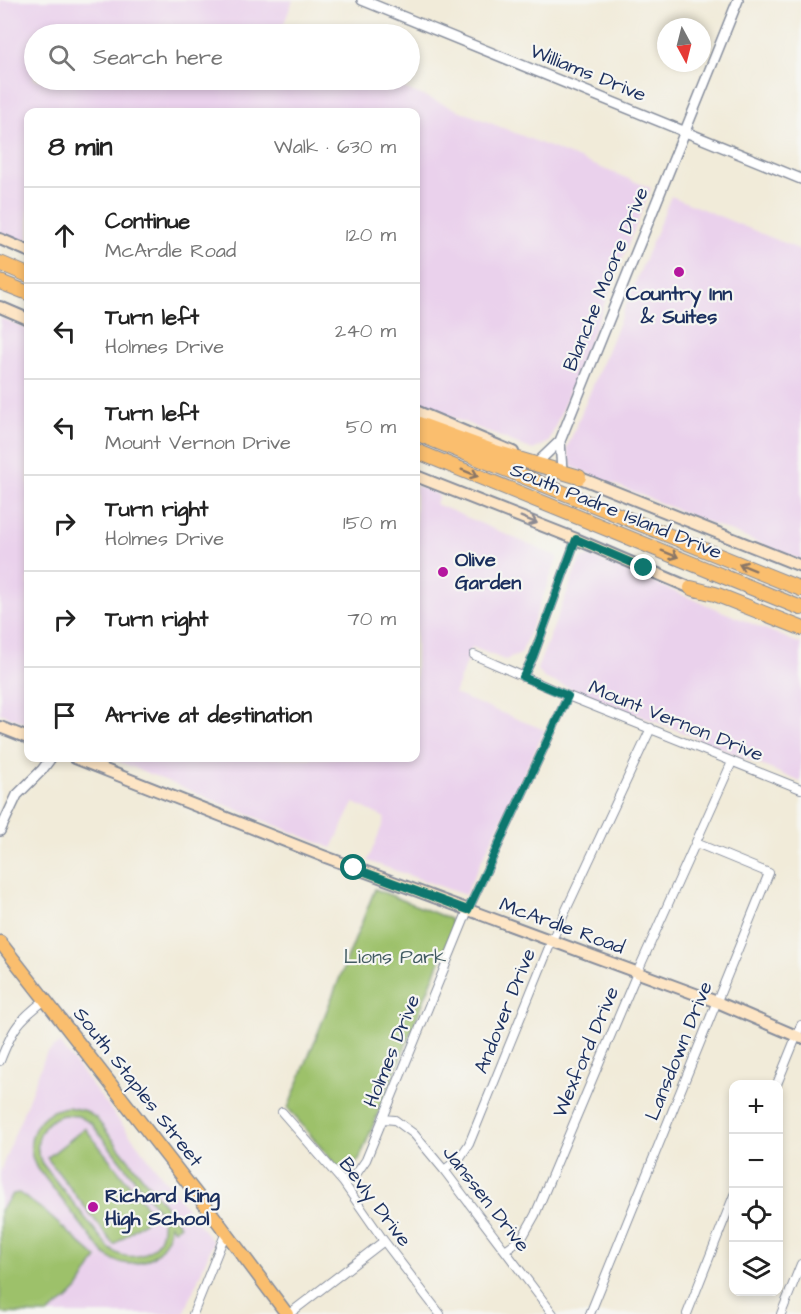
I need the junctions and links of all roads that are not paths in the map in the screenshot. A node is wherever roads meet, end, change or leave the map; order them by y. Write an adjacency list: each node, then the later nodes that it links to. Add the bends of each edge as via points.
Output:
1 (362, 0): 3 (street, Williams Drive)
2 (738, 0): 3 (street, Blanche Moore Drive)
3 (685, 131): 4 (street, Williams Drive); 16 (street, Blanche Moore Drive)
4 (801, 179)
5 (0, 239): 6 (main road)
6 (24, 249)
7 (0, 263): 8 (highway)
8 (24, 273)
9 (0, 282): 10 (highway)
10 (24, 291)
11 (0, 307): 12 (main road)
12 (24, 317)
13 (420, 413): 18 (main road)
14 (420, 424): 20 (highway)
15 (420, 435): 25 (highway, South Padre Island Drive, one-way to 15)
16 (560, 441): 18 (street, Blanche Moore Drive); 19 (street, Blanche Moore Drive)
17 (420, 453): 26 (highway, South Padre Island Drive, one-way to 26)
18 (537, 462): 19 (main road)
19 (562, 470): 20 (main road)
20 (579, 477): 23 (main road)
21 (420, 478): 22 (main road, one-way to 22)
22 (576, 539): 24 (main road); 30 (street)
23 (801, 566)
24 (691, 588): 27 (highway); 28 (main road)
25 (801, 589)
26 (801, 608)
27 (801, 628)
28 (801, 634)
29 (474, 655): 30 (street, Mount Vernon Drive)
30 (523, 677): 31 (street, Mount Vernon Drive)
31 (568, 696): 33 (street, Mount Vernon Drive); 41 (street, Holmes Drive)
32 (0, 727): 34 (main road)
33 (651, 728): 37 (street, Mount Vernon Drive); 42 (street, Andover Drive)
34 (24, 736)
35 (48, 762): 39 (street, via 17,795)
36 (85, 762): 41 (main road, McArdle Road)
37 (732, 762): 38 (street, Mount Vernon Drive); 40 (street, Wexford Drive)
38 (801, 789)
39 (0, 831)
40 (696, 843): 44 (street, Wexford Drive); 46 (street, Lansdown Drive, via 769,873)
41 (468, 910): 42 (main road, McArdle Road); 52 (street, Holmes Drive)
42 (552, 940): 44 (main road, McArdle Road); 53 (street, Andover Drive, via 469,1144 459,1159)
43 (0, 942): 45 (main road, South Staples Street)
44 (637, 973): 46 (main road, McArdle Road); 58 (street, Wexford Drive, via 535,1215 522,1238)
45 (45, 1000): 49 (street, via 22,1018); 56 (main road, South Staples Street)
46 (717, 1002): 48 (main road, McArdle Road); 64 (street, Lansdown Drive)
47 (801, 1025): 48 (street)
48 (799, 1037): 50 (street)
49 (0, 1060)
50 (779, 1080)
51 (282, 1112): 54 (street, Bevly Drive)
52 (383, 1119): 53 (street, Janssen Drive, via 395,1120 414,1134); 54 (street, Holmes Drive, via 366,1160 357,1173)
53 (444, 1170): 58 (street, Janssen Drive)
54 (342, 1182): 57 (street, Bevly Drive)
55 (729, 1208): 65 (street)
56 (226, 1232): 60 (street); 61 (main road, South Staples Street)
57 (384, 1241): 61 (street); 62 (street, Bevly Drive)
58 (506, 1250): 63 (street, Janssen Drive)
59 (801, 1264): 66 (street)
60 (193, 1314)
61 (288, 1314)
62 (440, 1314)
63 (554, 1314)
64 (590, 1314)
65 (687, 1314)
66 (781, 1314)

